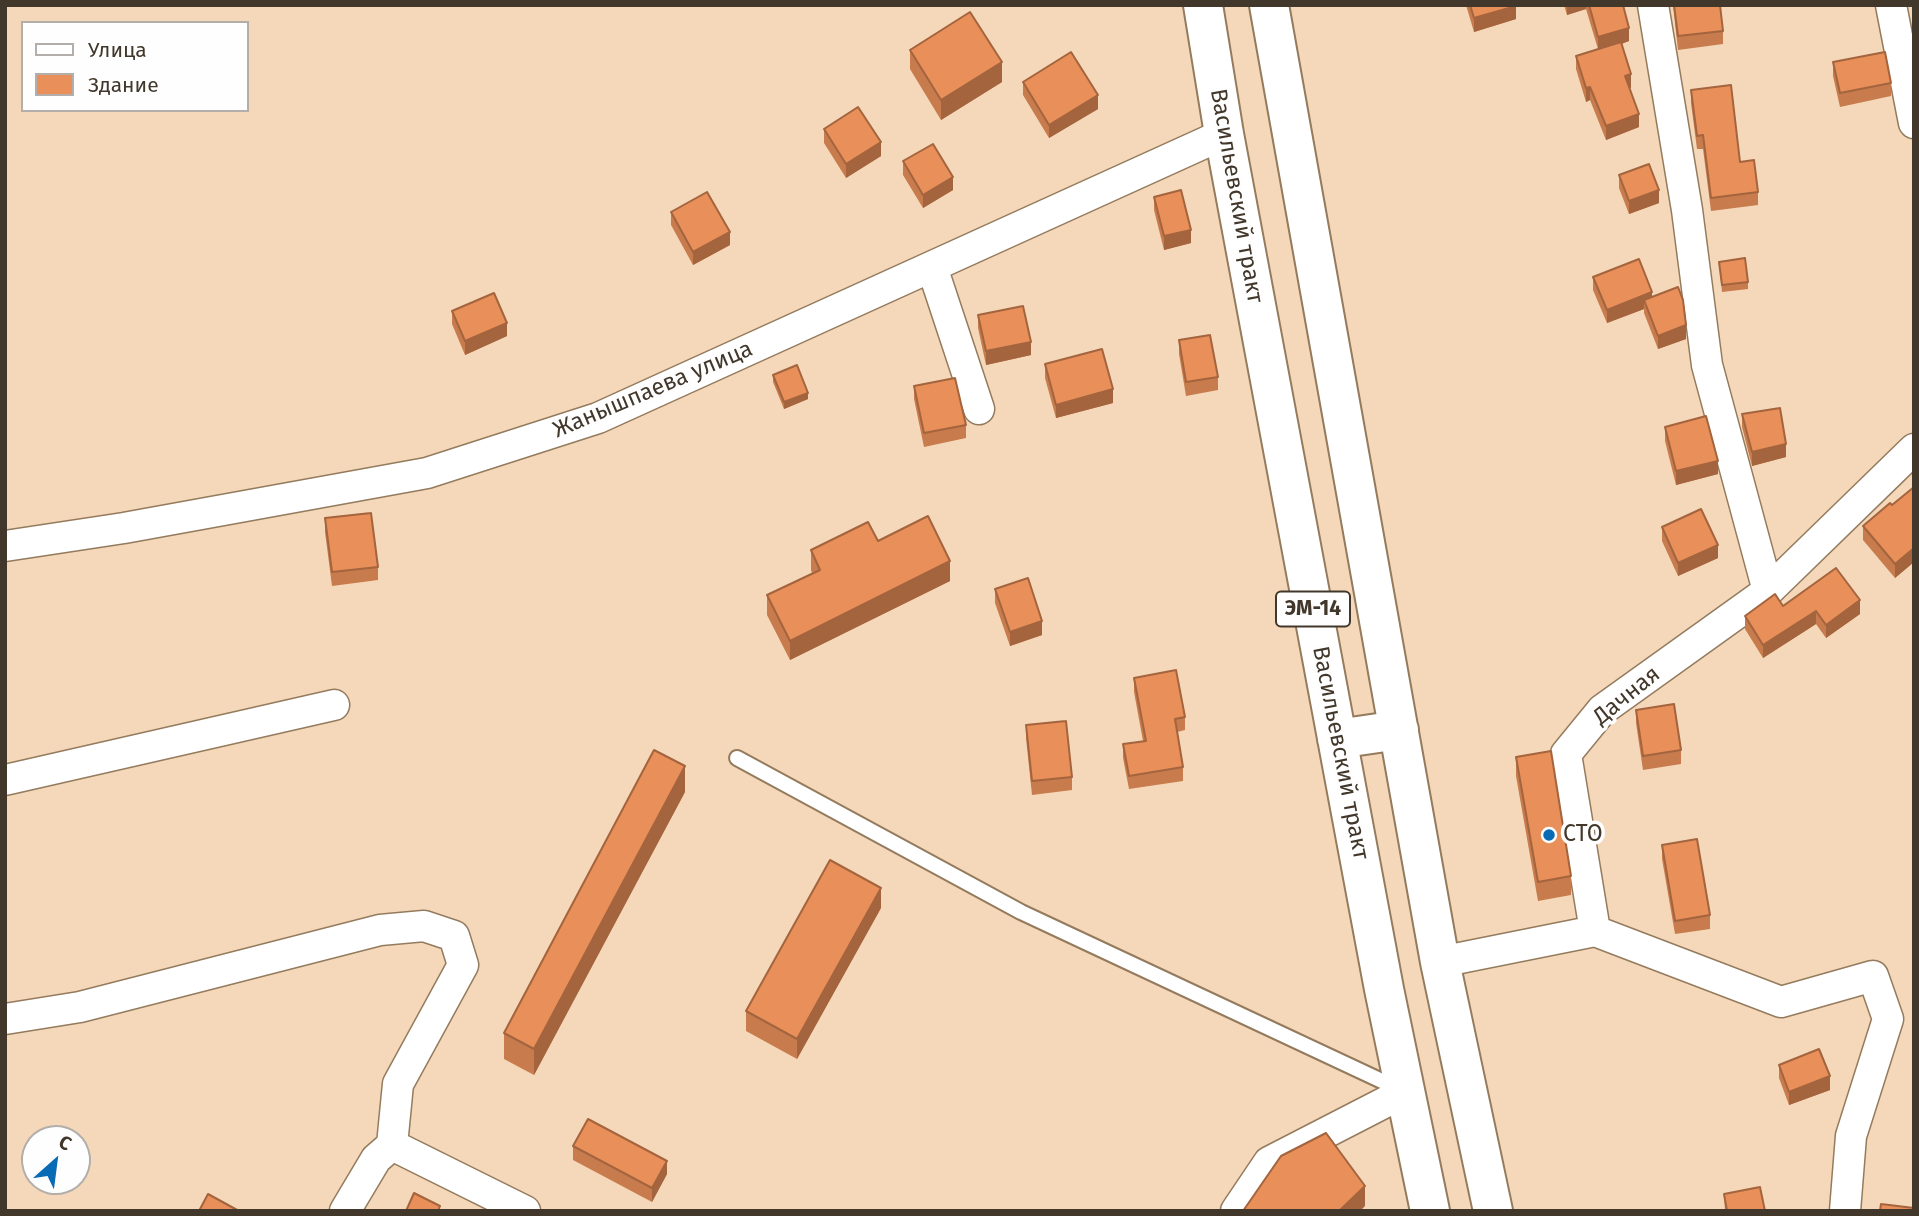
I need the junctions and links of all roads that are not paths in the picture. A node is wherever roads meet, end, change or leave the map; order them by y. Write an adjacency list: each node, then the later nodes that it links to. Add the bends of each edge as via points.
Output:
1 (1203, 5): 6 (main road, Васильевский тракт / ЭМ-14)
2 (1269, 5): 13 (main road, ЭМ-14)
3 (1653, 5): 11 (street, via 1707,365)
4 (1891, 5): 5 (street)
5 (1914, 123)
6 (1224, 134): 7 (street, Жанышпаева улица); 14 (main road, Васильевский тракт / ЭМ-14)
7 (932, 267): 8 (street); 10 (street, Жанышпаева улица, via 598,418 427,473)
8 (979, 409)
9 (1914, 449): 11 (street, Дачная)
10 (5, 546)
11 (1768, 591): 19 (street, Дачная, via 1602,710 1566,754)
12 (334, 705): 16 (street)
13 (1399, 730): 14 (main road); 17 (main road, ЭМ-14)
14 (1337, 739): 18 (main road, Васильевский тракт / ЭМ-14)
15 (737, 758): 22 (lane, via 1021,912)
16 (5, 780)
17 (1417, 833): 18 (main road); 20 (main road, ЭМ-14)
18 (1356, 840): 22 (main road, Васильевский тракт / ЭМ-14)
19 (1595, 931): 20 (street); 29 (street, via 1780,1002 1873,976 1888,1019 1851,1136)
20 (1440, 962): 28 (main road, ЭМ-14)
21 (5, 1019): 23 (street, via 80,1007 380,930 424,926 453,936 463,965 398,1084)
22 (1405, 1092): 26 (street, via 1269,1162); 27 (main road, Васильевский тракт / ЭМ-14)
23 (392, 1145): 24 (street, via 376,1159); 25 (street)
24 (345, 1211)
25 (525, 1211)
26 (1236, 1211)
27 (1430, 1211)
28 (1493, 1211)
29 (1845, 1211)

